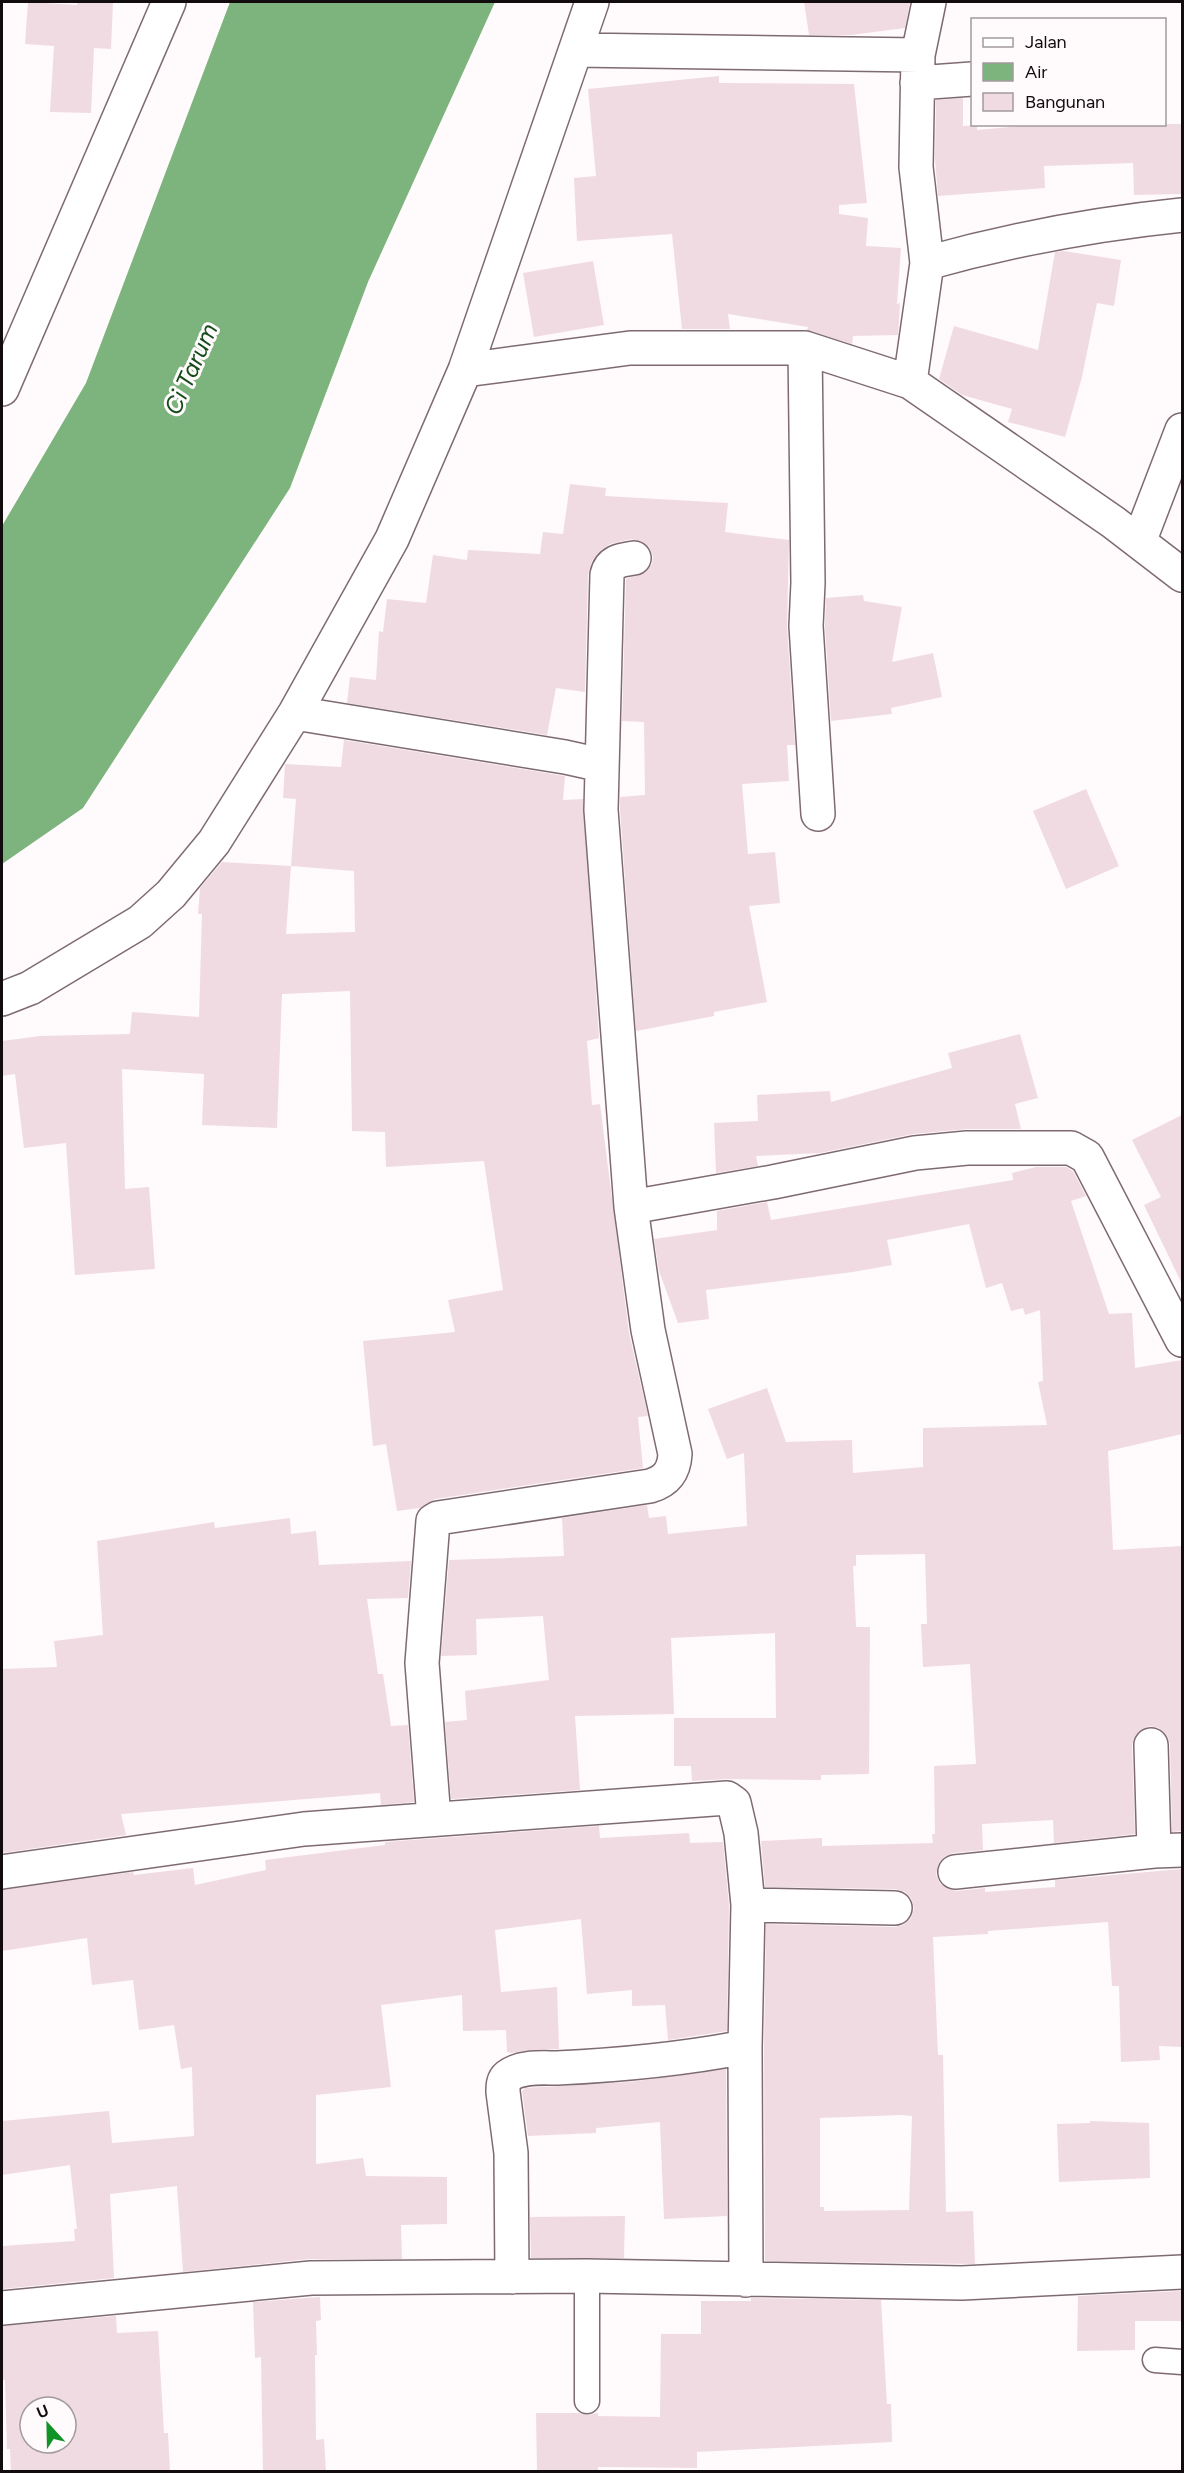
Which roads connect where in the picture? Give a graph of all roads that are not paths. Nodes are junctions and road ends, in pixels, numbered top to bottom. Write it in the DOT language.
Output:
graph roads {
  1 [pos="169,2"];
  2 [pos="592,2"];
  3 [pos="929,2"];
  4 [pos="576,50"];
  5 [pos="917,69"];
  6 [pos="971,79"];
  7 [pos="1182,215"];
  8 [pos="927,263"];
  9 [pos="805,348"];
  10 [pos="465,370"];
  11 [pos="910,382"];
  12 [pos="2,389"];
  13 [pos="1182,430"];
  14 [pos="1139,542"];
  15 [pos="634,558"];
  16 [pos="1182,574"];
  17 [pos="295,713"];
  18 [pos="601,765"];
  19 [pos="818,814"];
  20 [pos="2,999"];
  21 [pos="631,1207"];
  22 [pos="1182,1340"];
  23 [pos="1151,1745"];
  24 [pos="434,1819"];
  25 [pos="1168,1851"];
  26 [pos="2,1872"];
  27 [pos="955,1872"];
  28 [pos="748,1905"];
  29 [pos="895,1908"];
  30 [pos="745,2047"];
  31 [pos="1182,2272"];
  32 [pos="587,2276"];
  33 [pos="512,2277"];
  34 [pos="746,2280"];
  35 [pos="2,2308"];
  36 [pos="1155,2360"];
  37 [pos="1182,2362"];
  38 [pos="586,2401"];
  1 -- 12 [label="street"];
  2 -- 4 [label="street"];
  3 -- 5 [label="street"];
  4 -- 5 [label="street"];
  4 -- 10 [label="street"];
  5 -- 6 [label="street"];
  5 -- 8 [label="street"];
  7 -- 8 [label="street"];
  8 -- 11 [label="street"];
  9 -- 10 [label="street"];
  9 -- 11 [label="street"];
  9 -- 19 [label="street"];
  10 -- 17 [label="street"];
  11 -- 14 [label="street"];
  13 -- 14 [label="street"];
  14 -- 16 [label="street"];
  15 -- 18 [label="street"];
  17 -- 18 [label="street"];
  17 -- 20 [label="street"];
  18 -- 21 [label="street"];
  21 -- 22 [label="street"];
  21 -- 24 [label="street"];
  23 -- 25 [label="street"];
  24 -- 26 [label="street"];
  24 -- 28 [label="street"];
  25 -- 27 [label="street"];
  28 -- 29 [label="street"];
  28 -- 30 [label="street"];
  30 -- 33 [label="street"];
  30 -- 34 [label="street"];
  31 -- 34 [label="street"];
  32 -- 33 [label="street"];
  32 -- 34 [label="street"];
  32 -- 38 [label="lane"];
  33 -- 35 [label="street"];
  36 -- 37 [label="lane"];
}
